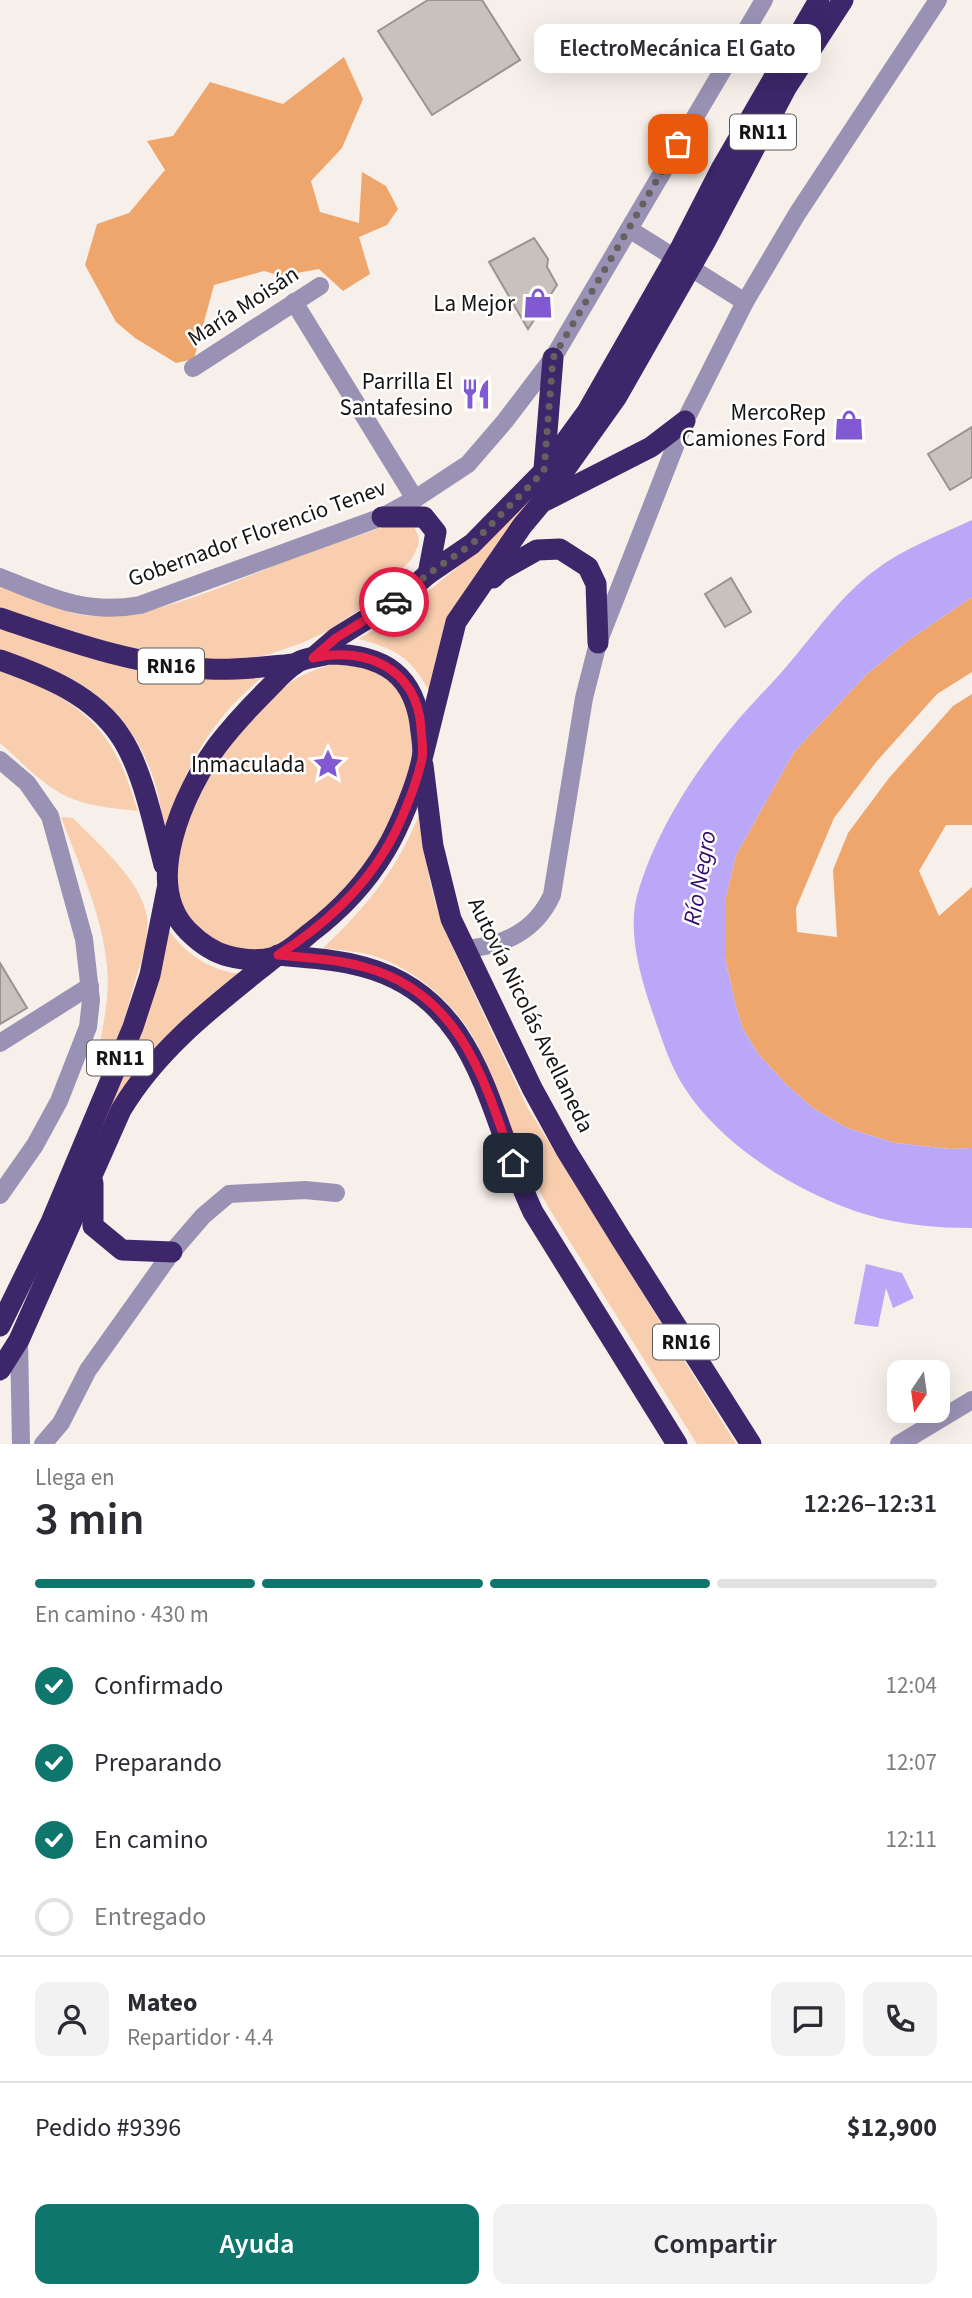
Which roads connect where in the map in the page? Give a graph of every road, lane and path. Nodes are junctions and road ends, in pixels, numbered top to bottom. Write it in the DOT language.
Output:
graph roads {
  1 [pos="764,0"];
  2 [pos="819,0"];
  3 [pos="843,0"];
  4 [pos="938,0"];
  5 [pos="629,229"];
  6 [pos="682,263"];
  7 [pos="320,286"];
  8 [pos="293,302"];
  9 [pos="745,302"];
  10 [pos="553,358"];
  11 [pos="193,368"];
  12 [pos="685,421"];
  13 [pos="544,471"];
  14 [pos="415,499"];
  15 [pos="542,502"];
  16 [pos="382,517"];
  17 [pos="428,574"];
  18 [pos="0,577"];
  19 [pos="472,599"];
  20 [pos="0,618"];
  21 [pos="598,643"];
  22 [pos="0,660"];
  23 [pos="304,661"];
  24 [pos="423,757"];
  25 [pos="0,760"];
  26 [pos="168,884"];
  27 [pos="466,949"];
  28 [pos="277,956"];
  29 [pos="90,986"];
  30 [pos="0,1043"];
  31 [pos="94,1171"];
  32 [pos="336,1193"];
  33 [pos="0,1195"];
  34 [pos="172,1252"];
  35 [pos="3,1318"];
  36 [pos="19,1340"];
  37 [pos="0,1370"];
  38 [pos="972,1400"];
  39 [pos="21,1444"];
  40 [pos="43,1444"];
  41 [pos="677,1444"];
  42 [pos="751,1444"];
  43 [pos="899,1444"];
  1 -- 5 [label="street, RN11"];
  2 -- 6 [label="highway, RN11"];
  3 -- 6 [label="highway, RN11"];
  4 -- 9 [label="street"];
  5 -- 6 [label="street"];
  5 -- 10 [label="street, RN11"];
  6 -- 9 [label="street"];
  6 -- 13 [label="highway, RN11"];
  6 -- 15 [label="highway, RN11"];
  7 -- 8 [label="street, María Moisán"];
  8 -- 11 [label="street, María Moisán"];
  8 -- 14 [label="street"];
  9 -- 12 [label="street"];
  10 -- 13 [label="highway"];
  10 -- 14 [label="street, Gobernador Florencio Tenev / RN11"];
  12 -- 15 [label="highway"];
  12 -- 21 [label="street"];
  13 -- 17 [label="highway, RN11"];
  14 -- 16 [label="street, Gobernador Florencio Tenev"];
  15 -- 19 [label="highway, RN11"];
  16 -- 17 [label="highway"];
  16 -- 18 [label="street, Gobernador Florencio Tenev"];
  17 -- 23 [label="highway, RN11"];
  19 -- 21 [label="highway"];
  19 -- 24 [label="highway, RN11"];
  20 -- 23 [label="highway, RN16"];
  21 -- 27 [label="street"];
  22 -- 26 [label="highway"];
  23 -- 24 [label="highway, RN11"];
  23 -- 26 [label="highway, RN11"];
  24 -- 27 [label="highway, Autovía Nicolás Avellaneda / RN16"];
  24 -- 28 [label="highway, RN11"];
  25 -- 29 [label="street"];
  26 -- 28 [label="highway, RN11"];
  26 -- 35 [label="highway, RN11"];
  27 -- 42 [label="highway, Autovía Nicolás Avellaneda / RN16"];
  28 -- 31 [label="highway, RN11"];
  28 -- 41 [label="highway, RN16"];
  29 -- 30 [label="street"];
  29 -- 33 [label="street"];
  31 -- 34 [label="highway"];
  31 -- 36 [label="highway, RN11"];
  32 -- 34 [label="street"];
  34 -- 40 [label="street"];
  36 -- 37 [label="highway, RN11"];
  36 -- 39 [label="street"];
  38 -- 43 [label="street"];
}
